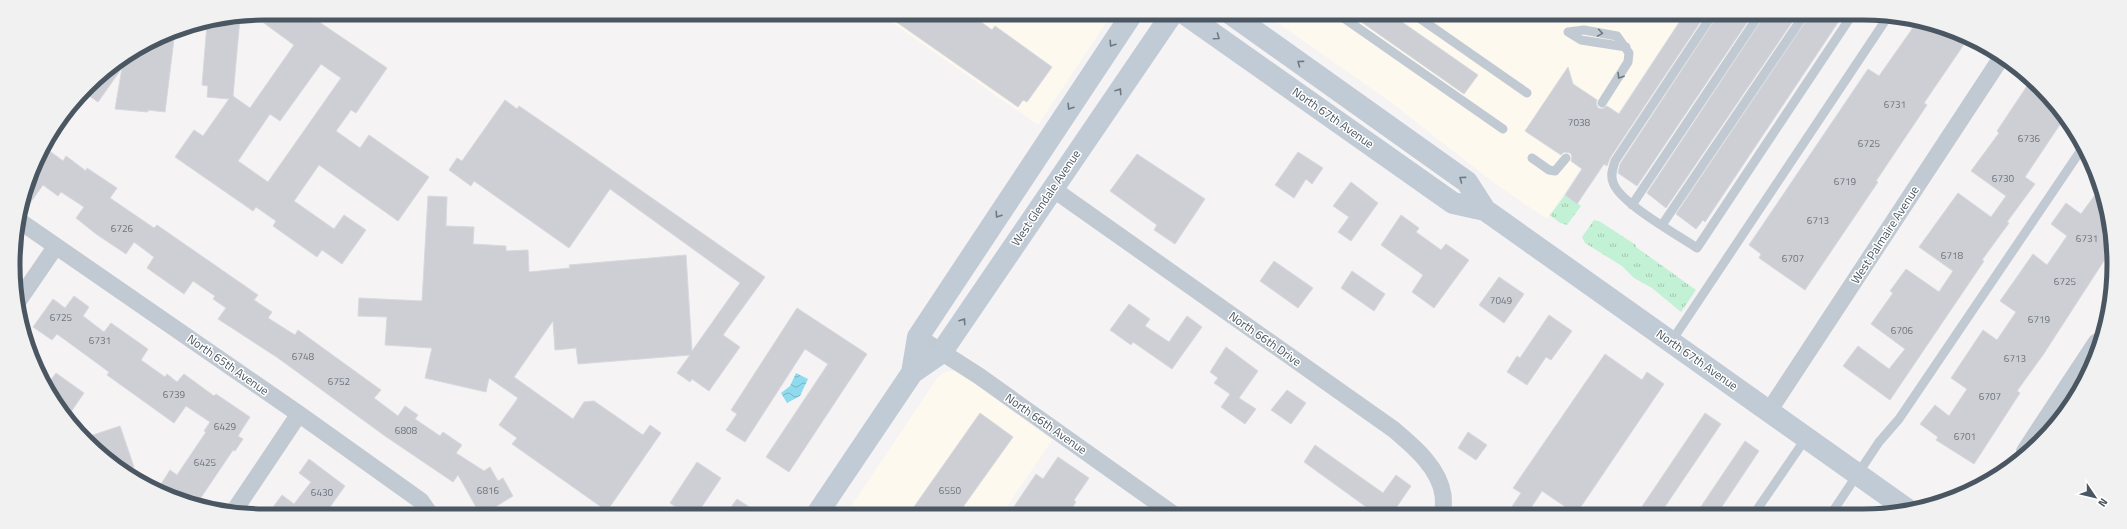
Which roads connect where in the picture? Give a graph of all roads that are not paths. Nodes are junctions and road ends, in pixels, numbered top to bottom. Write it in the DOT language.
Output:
graph roads {
  1 [pos="1128,20"];
  2 [pos="1168,20"];
  3 [pos="1194,20"];
  4 [pos="1239,20"];
  5 [pos="1347,20"];
  6 [pos="1424,20"];
  7 [pos="1709,20"];
  8 [pos="1756,20"];
  9 [pos="1801,20"];
  10 [pos="1849,20"];
  11 [pos="1885,21"];
  12 [pos="1568,32"];
  13 [pos="1999,62"];
  14 [pos="1527,93"];
  15 [pos="1602,103"];
  16 [pos="1503,129"];
  17 [pos="2080,152"];
  18 [pos="1532,158"];
  19 [pos="1566,158"];
  20 [pos="1053,189"];
  21 [pos="1632,204"];
  22 [pos="1485,210"];
  23 [pos="24,224"];
  24 [pos="1662,225"];
  25 [pos="56,246"];
  26 [pos="22,296"];
  27 [pos="918,337"];
  28 [pos="1671,342"];
  29 [pos="941,353"];
  30 [pos="2087,361"];
  31 [pos="912,373"];
  32 [pos="1769,411"];
  33 [pos="299,414"];
  34 [pos="2040,432"];
  35 [pos="1806,438"];
  36 [pos="1858,474"];
  37 [pos="1902,506"];
  38 [pos="237,507"];
  39 [pos="427,509"];
  40 [pos="820,509"];
  41 [pos="1166,509"];
  42 [pos="1443,509"];
  43 [pos="1757,509"];
  44 [pos="1834,509"];
  1 -- 27 [label="main road, West Glendale Avenue, one-way"];
  20 -- 2 [label="main road, West Glendale Avenue, one-way"];
  3 -- 22 [label="main road, North 67th Avenue, one-way"];
  22 -- 4 [label="main road, North 67th Avenue, one-way"];
  5 -- 16 [label="lane"];
  6 -- 14 [label="lane"];
  7 -- 21 [label="lane"];
  8 -- 21 [label="lane"];
  9 -- 24 [label="lane"];
  10 -- 24 [label="lane"];
  11 -- 28 [label="lane"];
  12 -- 15 [label="lane, one-way"];
  13 -- 32 [label="street, West Palmaire Avenue"];
  17 -- 36 [label="lane"];
  18 -- 19 [label="lane"];
  29 -- 20 [label="main road, West Glendale Avenue, one-way"];
  20 -- 42 [label="street, North 66th Drive"];
  21 -- 24 [label="lane"];
  22 -- 28 [label="main road, North 67th Avenue"];
  23 -- 25 [label="street, North 65th Avenue"];
  25 -- 26 [label="street"];
  25 -- 33 [label="street, North 65th Avenue"];
  27 -- 29 [label="street, North 66th Avenue"];
  27 -- 31 [label="main road, West Glendale Avenue"];
  28 -- 32 [label="main road, North 67th Avenue"];
  29 -- 31 [label="main road, West Glendale Avenue"];
  29 -- 41 [label="street, North 66th Avenue"];
  30 -- 34 [label="street"];
  31 -- 40 [label="main road, West Glendale Avenue"];
  32 -- 35 [label="main road, North 67th Avenue"];
  33 -- 38 [label="street"];
  33 -- 39 [label="street, North 65th Avenue"];
  35 -- 36 [label="main road, North 67th Avenue"];
  35 -- 43 [label="lane"];
  36 -- 37 [label="main road, North 67th Avenue"];
  36 -- 44 [label="lane"];
}
